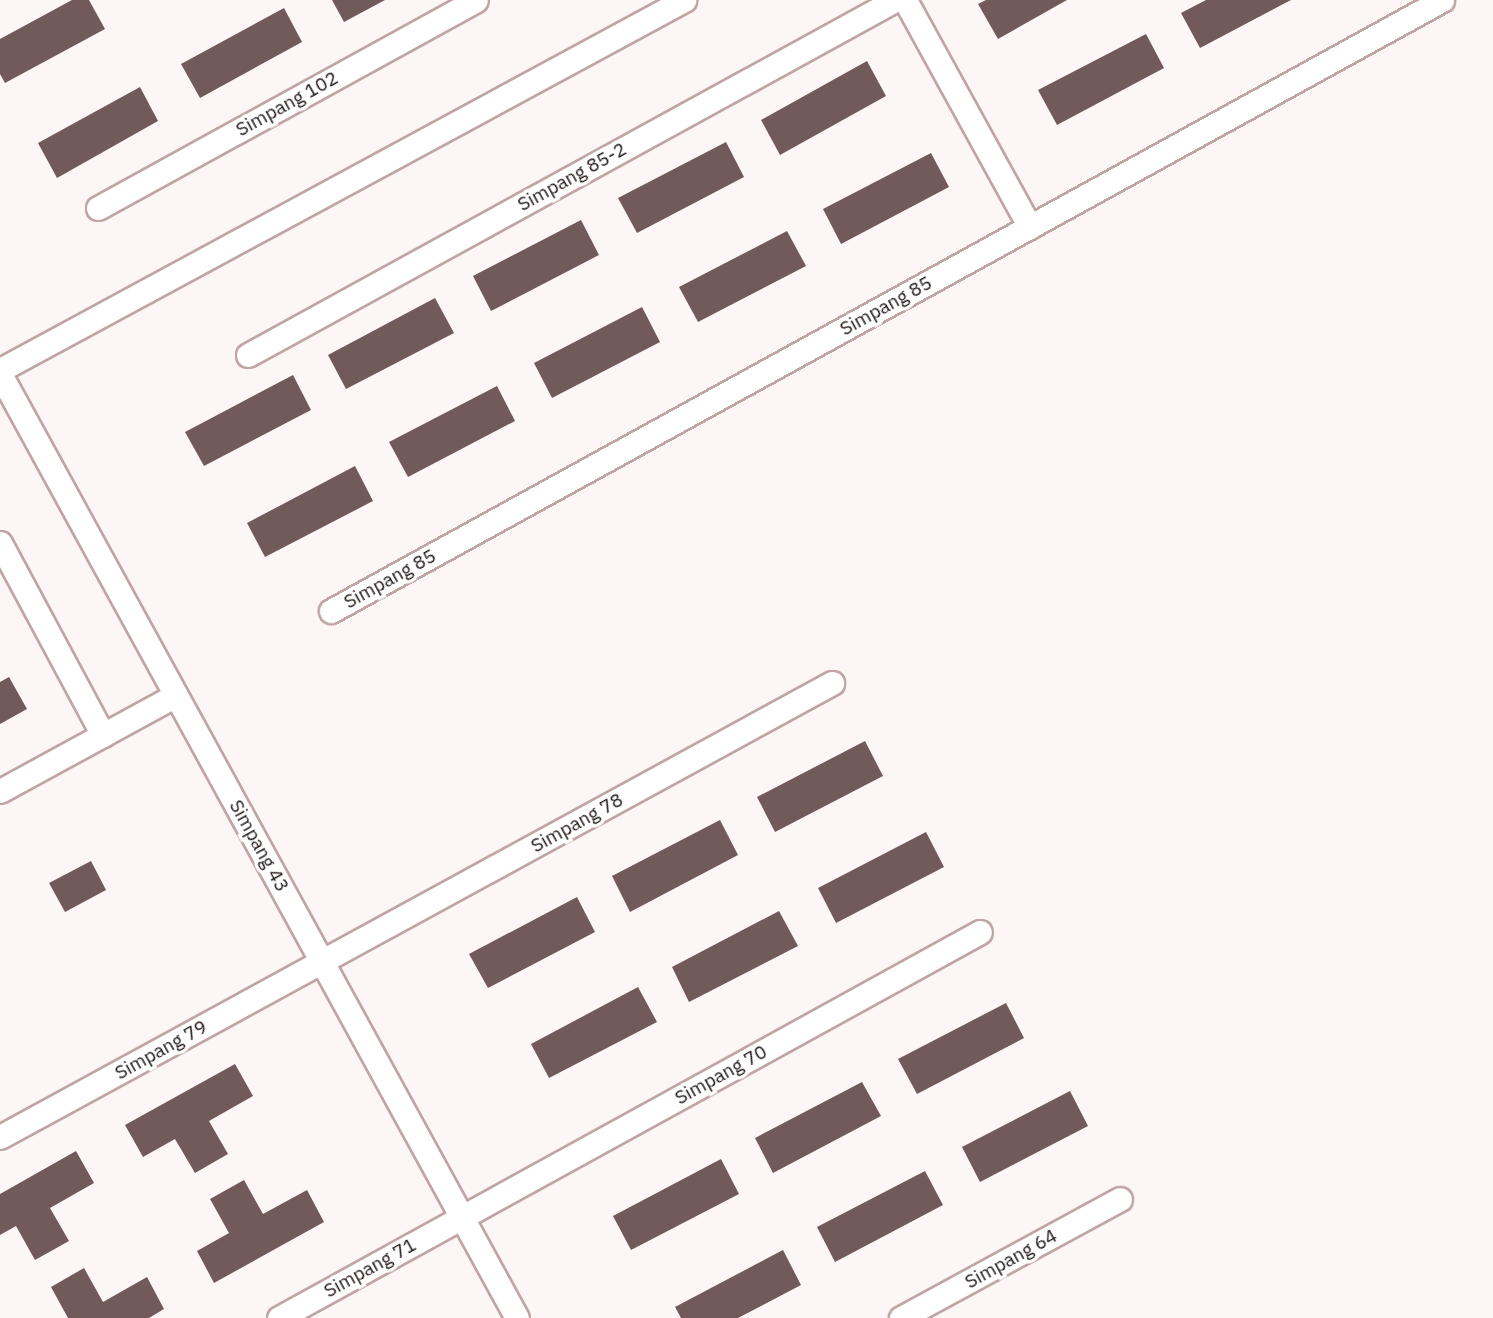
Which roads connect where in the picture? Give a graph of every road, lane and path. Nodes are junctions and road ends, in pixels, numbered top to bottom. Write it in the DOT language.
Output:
graph roads {
  1 [pos="476,0"];
  2 [pos="684,0"];
  3 [pos="895,0"];
  4 [pos="905,0"];
  5 [pos="1442,0"];
  6 [pos="98,208"];
  7 [pos="1030,227"];
  8 [pos="248,355"];
  9 [pos="0,372"];
  10 [pos="0,543"];
  11 [pos="331,611"];
  12 [pos="832,683"];
  13 [pos="176,695"];
  14 [pos="103,735"];
  15 [pos="0,791"];
  16 [pos="980,932"];
  17 [pos="322,962"];
  18 [pos="0,1137"];
  19 [pos="1120,1199"];
  20 [pos="461,1217"];
  21 [pos="279,1318"];
  22 [pos="517,1318"];
  23 [pos="901,1318"];
  1 -- 6 [label="street, Simpang 102"];
  2 -- 9 [label="street"];
  3 -- 8 [label="street, Simpang 85-2"];
  4 -- 7 [label="street"];
  5 -- 7 [label="street, Simpang 85"];
  7 -- 11 [label="street, Simpang 85"];
  9 -- 13 [label="street, Simpang 43"];
  10 -- 14 [label="street"];
  12 -- 17 [label="street, Simpang 78"];
  13 -- 14 [label="street"];
  13 -- 17 [label="street, Simpang 43"];
  14 -- 15 [label="street"];
  16 -- 20 [label="street, Simpang 70"];
  17 -- 18 [label="street, Simpang 79"];
  17 -- 20 [label="street, Simpang 43"];
  19 -- 23 [label="street, Simpang 64"];
  20 -- 21 [label="street, Simpang 71"];
  20 -- 22 [label="street, Simpang 43"];
}
